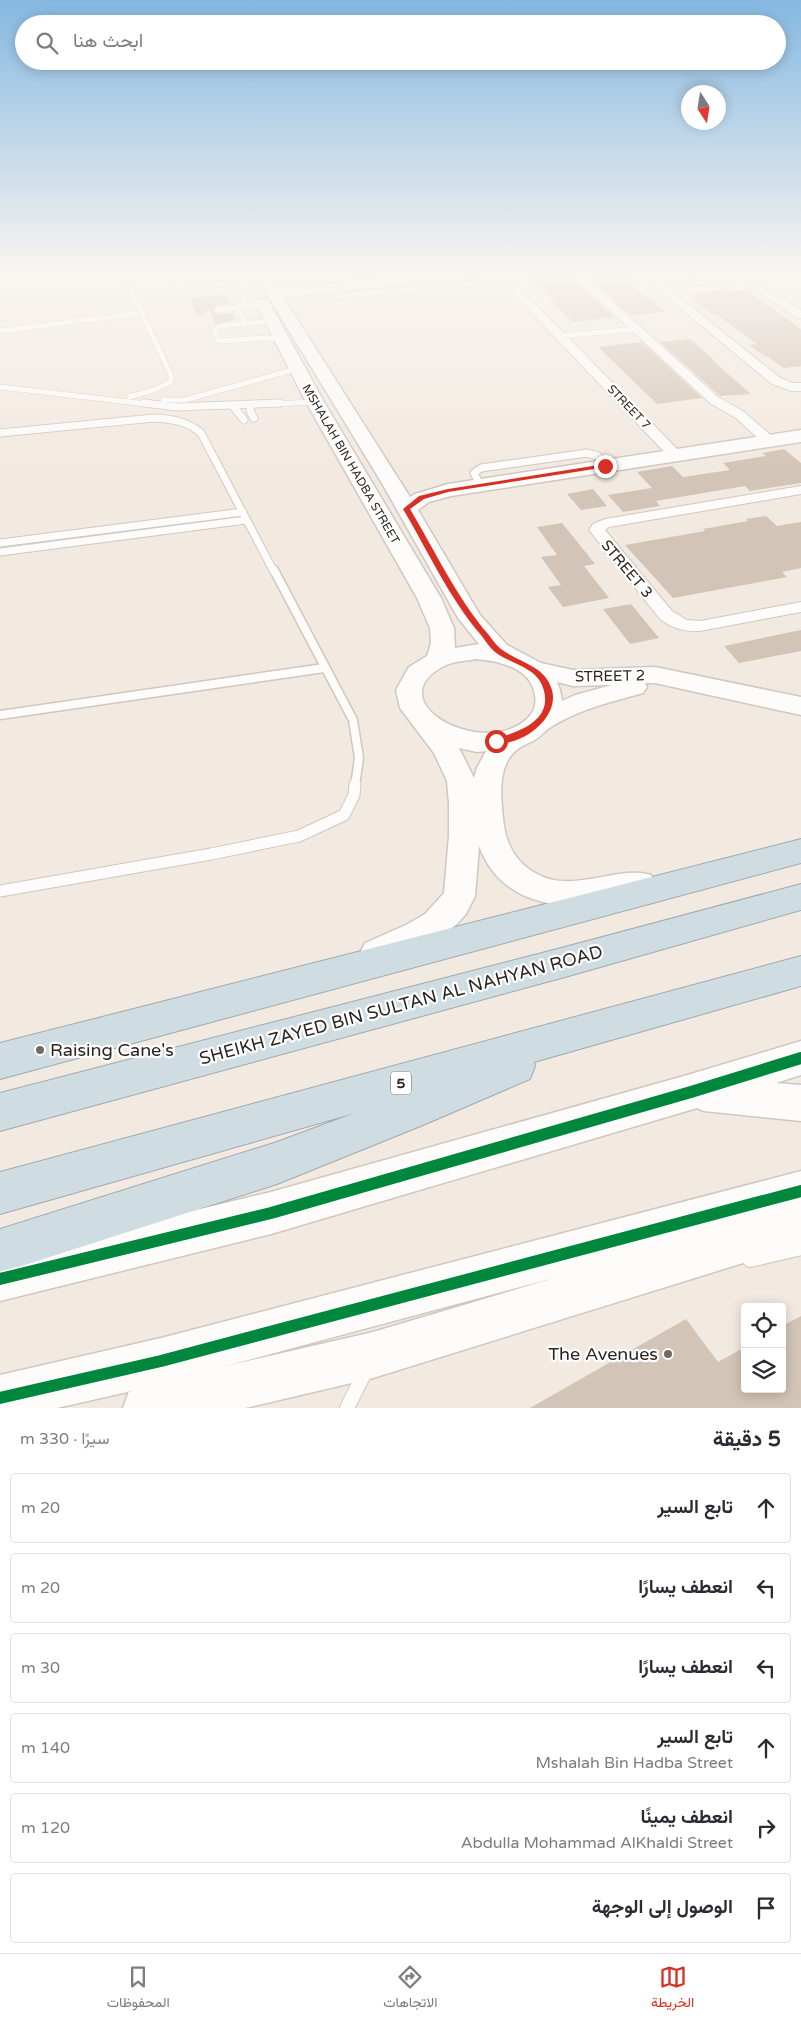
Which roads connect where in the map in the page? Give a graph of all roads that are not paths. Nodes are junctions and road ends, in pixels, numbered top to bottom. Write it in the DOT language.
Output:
graph roads {
  1 [pos="154,339"];
  2 [pos="219,339"];
  3 [pos="229,339"];
  4 [pos="280,339"];
  5 [pos="288,339"];
  6 [pos="563,339"];
  7 [pos="645,339"];
  8 [pos="723,339"];
  9 [pos="296,369"];
  10 [pos="0,382"];
  11 [pos="801,387"];
  12 [pos="0,388"];
  13 [pos="129,397"];
  14 [pos="315,402"];
  15 [pos="251,405"];
  16 [pos="233,406"];
  17 [pos="254,418"];
  18 [pos="244,420"];
  19 [pos="0,433"];
  20 [pos="801,436"];
  21 [pos="768,440"];
  22 [pos="675,455"];
  23 [pos="393,485"];
  24 [pos="448,490"];
  25 [pos="801,490"];
  26 [pos="406,509"];
  27 [pos="244,516"];
  28 [pos="37,538"];
  29 [pos="0,543"];
  30 [pos="37,547"];
  31 [pos="0,552"];
  32 [pos="801,606"];
  33 [pos="438,658"];
  34 [pos="523,663"];
  35 [pos="324,668"];
  36 [pos="687,682"];
  37 [pos="801,706"];
  38 [pos="0,715"];
  39 [pos="539,724"];
  40 [pos="431,728"];
  41 [pos="513,738"];
  42 [pos="801,851"];
  43 [pos="713,873"];
  44 [pos="0,891"];
  45 [pos="801,897"];
  46 [pos="801,971"];
  47 [pos="302,983"];
  48 [pos="611,1025"];
  49 [pos="801,1058"];
  50 [pos="0,1061"];
  51 [pos="691,1092"];
  52 [pos="801,1103"];
  53 [pos="0,1112"];
  54 [pos="801,1191"];
  55 [pos="0,1193"];
  56 [pos="801,1224"];
  57 [pos="801,1248"];
  58 [pos="0,1251"];
  59 [pos="735,1265"];
  60 [pos="0,1279"];
  61 [pos="373,1355"];
  62 [pos="0,1398"];
  63 [pos="146,1408"];
  64 [pos="347,1408"];
  1 -- 13 [label="lane"];
  2 -- 3 [label="lane"];
  4 -- 9 [label="street, MSHALAH BIN HADBA STREET"];
  5 -- 23 [label="street, MSHALAH BIN HADBA STREET"];
  6 -- 22 [label="street, STREET 7"];
  7 -- 21 [label="street"];
  8 -- 11 [label="street"];
  9 -- 13 [label="lane"];
  9 -- 14 [label="street, MSHALAH BIN HADBA STREET"];
  10 -- 13 [label="lane"];
  12 -- 16 [label="lane"];
  14 -- 15 [label="lane"];
  14 -- 33 [label="street, MSHALAH BIN HADBA STREET"];
  15 -- 16 [label="lane"];
  15 -- 17 [label="lane"];
  16 -- 18 [label="lane"];
  19 -- 27 [label="lane"];
  20 -- 21 [label="street"];
  21 -- 22 [label="street"];
  22 -- 24 [label="street"];
  23 -- 24 [label="street"];
  23 -- 26 [label="street, MSHALAH BIN HADBA STREET"];
  24 -- 26 [label="street"];
  25 -- 32 [label="street, STREET 3"];
  26 -- 34 [label="street, MSHALAH BIN HADBA STREET"];
  27 -- 28 [label="lane"];
  27 -- 30 [label="lane"];
  27 -- 35 [label="lane"];
  28 -- 29 [label="lane"];
  28 -- 30 [label="lane"];
  30 -- 31 [label="lane"];
  33 -- 34 [label="street"];
  33 -- 40 [label="street"];
  34 -- 36 [label="street, STREET 2"];
  34 -- 39 [label="street"];
  35 -- 38 [label="lane"];
  35 -- 44 [label="lane"];
  36 -- 37 [label="street, STREET 2"];
  36 -- 39 [label="street, STREET 2"];
  39 -- 41 [label="street"];
  40 -- 41 [label="street"];
  40 -- 47 [label="street"];
  41 -- 43 [label="street"];
  42 -- 43 [label="highway"];
  43 -- 47 [label="highway"];
  45 -- 53 [label="highway, SHEIKH ZAYED BIN SULTAN AL NAHYAN ROAD"];
  46 -- 48 [label="highway, 5"];
  47 -- 50 [label="highway"];
  48 -- 55 [label="highway, 5"];
  48 -- 58 [label="highway"];
  49 -- 51 [label="street"];
  51 -- 52 [label="street"];
  51 -- 60 [label="street"];
  54 -- 62 [label="street"];
  56 -- 61 [label="street"];
  57 -- 59 [label="lane"];
  61 -- 63 [label="street"];
  61 -- 64 [label="lane"];
}
